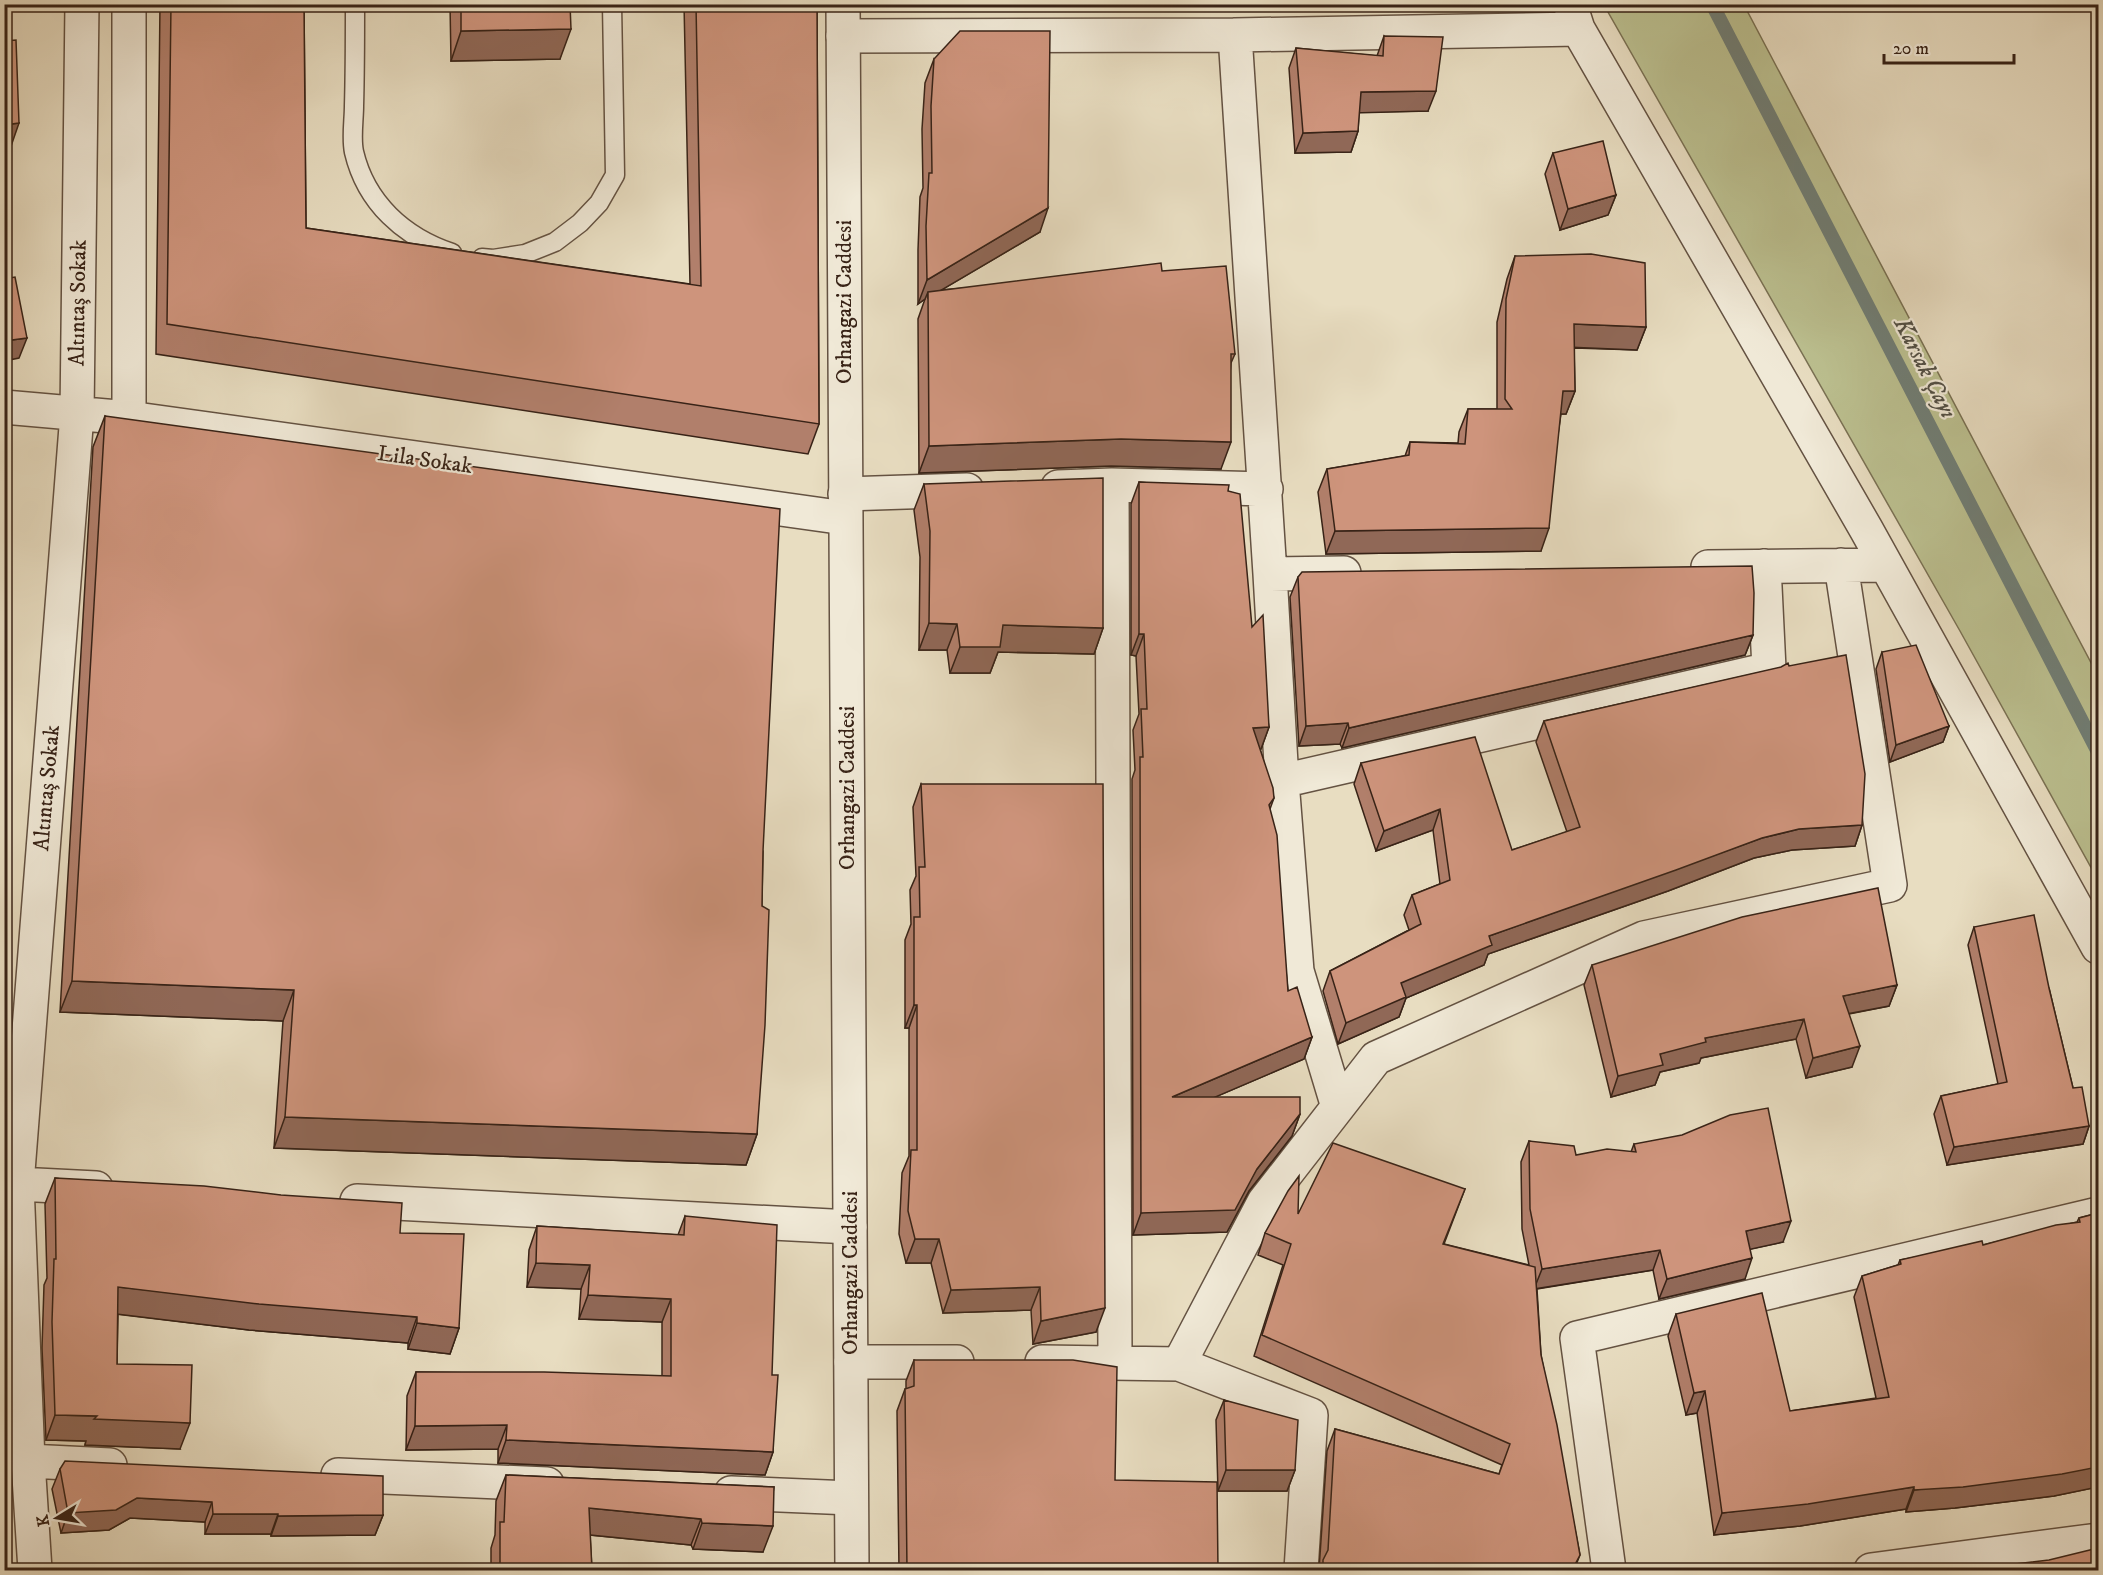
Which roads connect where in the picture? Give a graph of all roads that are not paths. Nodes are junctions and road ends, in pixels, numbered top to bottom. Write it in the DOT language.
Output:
graph roads {
  1 [pos="81,4"];
  2 [pos="129,4"];
  3 [pos="355,4"];
  4 [pos="612,4"];
  5 [pos="1574,17"];
  6 [pos="843,20"];
  7 [pos="1235,35"];
  8 [pos="4,406"];
  9 [pos="77,414"];
  10 [pos="129,418"];
  11 [pos="1112,485"];
  12 [pos="1031,488"];
  13 [pos="996,489"];
  14 [pos="1266,489"];
  15 [pos="845,506"];
  16 [pos="1841,565"];
  17 [pos="1886,565"];
  18 [pos="1764,566"];
  19 [pos="1682,568"];
  20 [pos="1376,572"];
  21 [pos="1270,574"];
  22 [pos="1282,781"];
  23 [pos="2098,946"];
  24 [pos="1338,1107"];
  25 [pos="11,1185"];
  26 [pos="124,1189"];
  27 [pos="327,1200"];
  28 [pos="2098,1214"];
  29 [pos="850,1227"];
  30 [pos="851,1362"];
  31 [pos="1115,1362"];
  32 [pos="1179,1364"];
  33 [pos="15,1424"];
  34 [pos="28,1461"];
  35 [pos="135,1466"];
  36 [pos="314,1474"];
  37 [pos="577,1486"];
  38 [pos="696,1491"];
  39 [pos="851,1498"];
  40 [pos="2098,1540"];
  41 [pos="35,1570"];
  42 [pos="852,1570"];
  43 [pos="1301,1570"];
  44 [pos="1608,1570"];
  45 [pos="1871,1570"];
  1 -- 9 [label="street, Altıntaş Sokak"];
  2 -- 10 [label="street"];
  3 -- 4 [label="lane"];
  5 -- 7 [label="street"];
  5 -- 17 [label="street"];
  6 -- 7 [label="street"];
  6 -- 15 [label="street, Orhangazi Caddesi"];
  7 -- 14 [label="street"];
  8 -- 9 [label="street, Lila Sokak"];
  9 -- 10 [label="street, Lila Sokak"];
  9 -- 25 [label="street, Altıntaş Sokak"];
  10 -- 15 [label="street, Lila Sokak"];
  11 -- 12 [label="street"];
  11 -- 14 [label="street"];
  11 -- 31 [label="street"];
  13 -- 15 [label="street, Lila Sokak"];
  14 -- 21 [label="street"];
  15 -- 29 [label="street, Orhangazi Caddesi"];
  16 -- 17 [label="street"];
  16 -- 18 [label="street"];
  16 -- 24 [label="street"];
  17 -- 23 [label="street"];
  18 -- 19 [label="street"];
  18 -- 22 [label="street"];
  20 -- 21 [label="street"];
  21 -- 22 [label="street"];
  22 -- 24 [label="street"];
  24 -- 32 [label="street"];
  25 -- 26 [label="street"];
  25 -- 33 [label="street, Altıntaş Sokak"];
  27 -- 29 [label="street"];
  28 -- 44 [label="street"];
  29 -- 30 [label="street, Orhangazi Caddesi"];
  30 -- 31 [label="street"];
  30 -- 39 [label="street, Orhangazi Caddesi"];
  31 -- 32 [label="street"];
  32 -- 43 [label="street"];
  33 -- 34 [label="street, Altıntaş Sokak"];
  34 -- 35 [label="street"];
  34 -- 41 [label="street, Altıntaş Sokak"];
  36 -- 37 [label="street"];
  38 -- 39 [label="street"];
  39 -- 42 [label="street, Orhangazi Caddesi"];
  40 -- 45 [label="street"];
}
